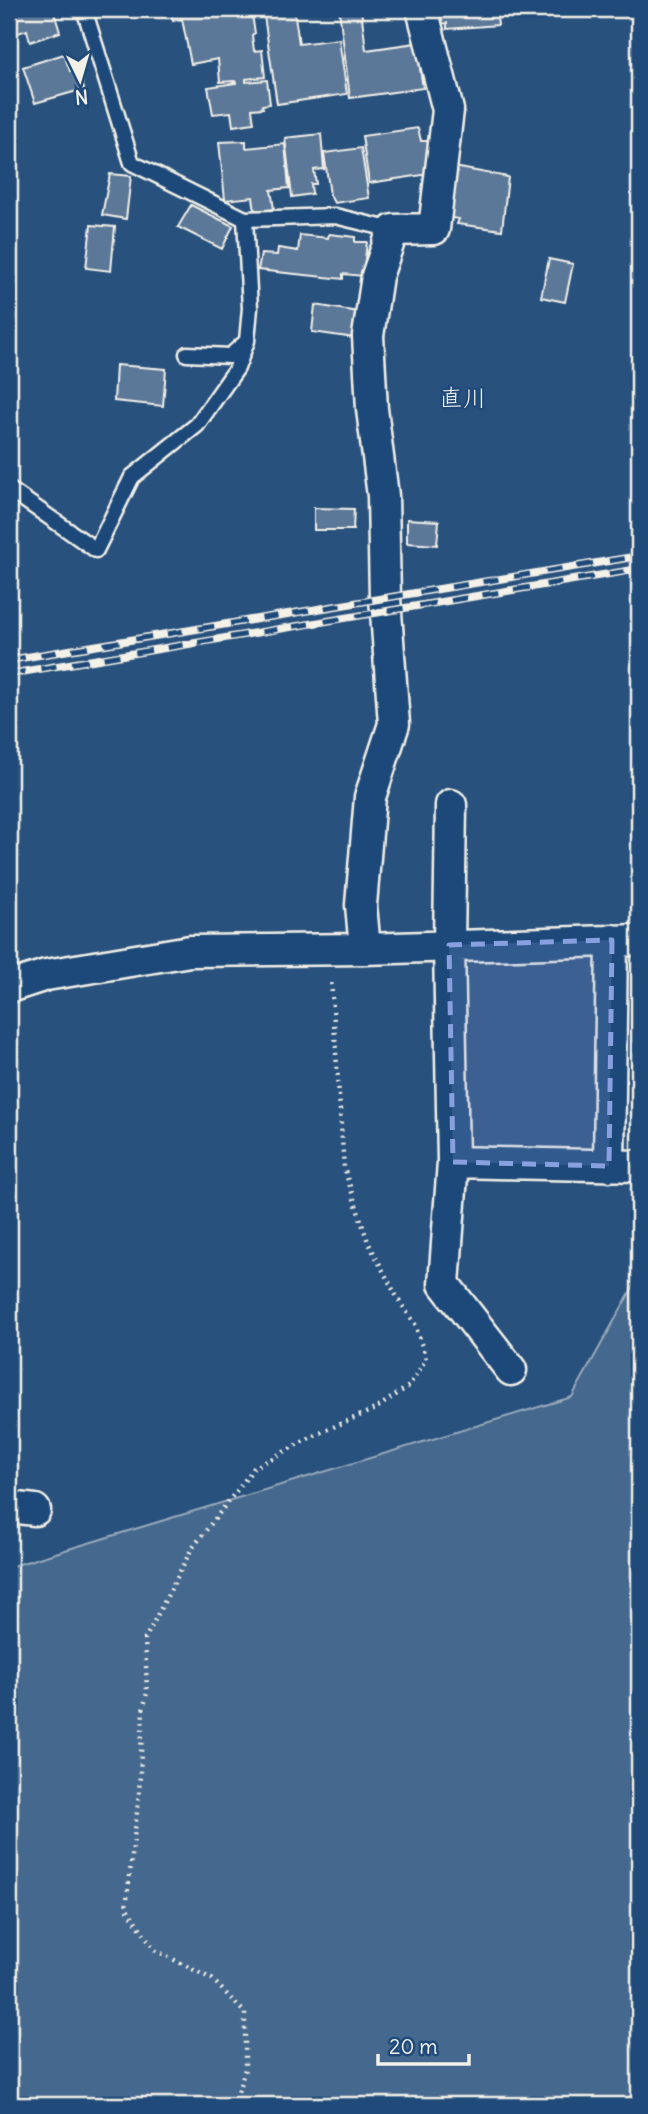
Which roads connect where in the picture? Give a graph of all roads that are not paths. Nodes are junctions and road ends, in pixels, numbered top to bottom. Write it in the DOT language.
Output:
graph roads {
  1 [pos="84,9"];
  2 [pos="422,9"];
  3 [pos="245,219"];
  4 [pos="393,230"];
  5 [pos="247,341"];
  6 [pos="187,354"];
  7 [pos="9,489"];
  8 [pos="451,805"];
  9 [pos="626,940"];
  10 [pos="449,945"];
  11 [pos="365,949"];
  12 [pos="9,987"];
  13 [pos="453,1161"];
  14 [pos="609,1166"];
  15 [pos="639,1166"];
  16 [pos="511,1370"];
  1 -- 3 [label="lane"];
  2 -- 4 [label="street"];
  3 -- 4 [label="lane"];
  3 -- 5 [label="lane"];
  4 -- 11 [label="street"];
  5 -- 6 [label="lane"];
  5 -- 7 [label="lane"];
  8 -- 10 [label="street"];
  9 -- 10 [label="street"];
  9 -- 14 [label="street"];
  10 -- 11 [label="street"];
  10 -- 13 [label="street"];
  11 -- 12 [label="street"];
  13 -- 14 [label="street"];
  13 -- 16 [label="street"];
  14 -- 15 [label="street"];
}
